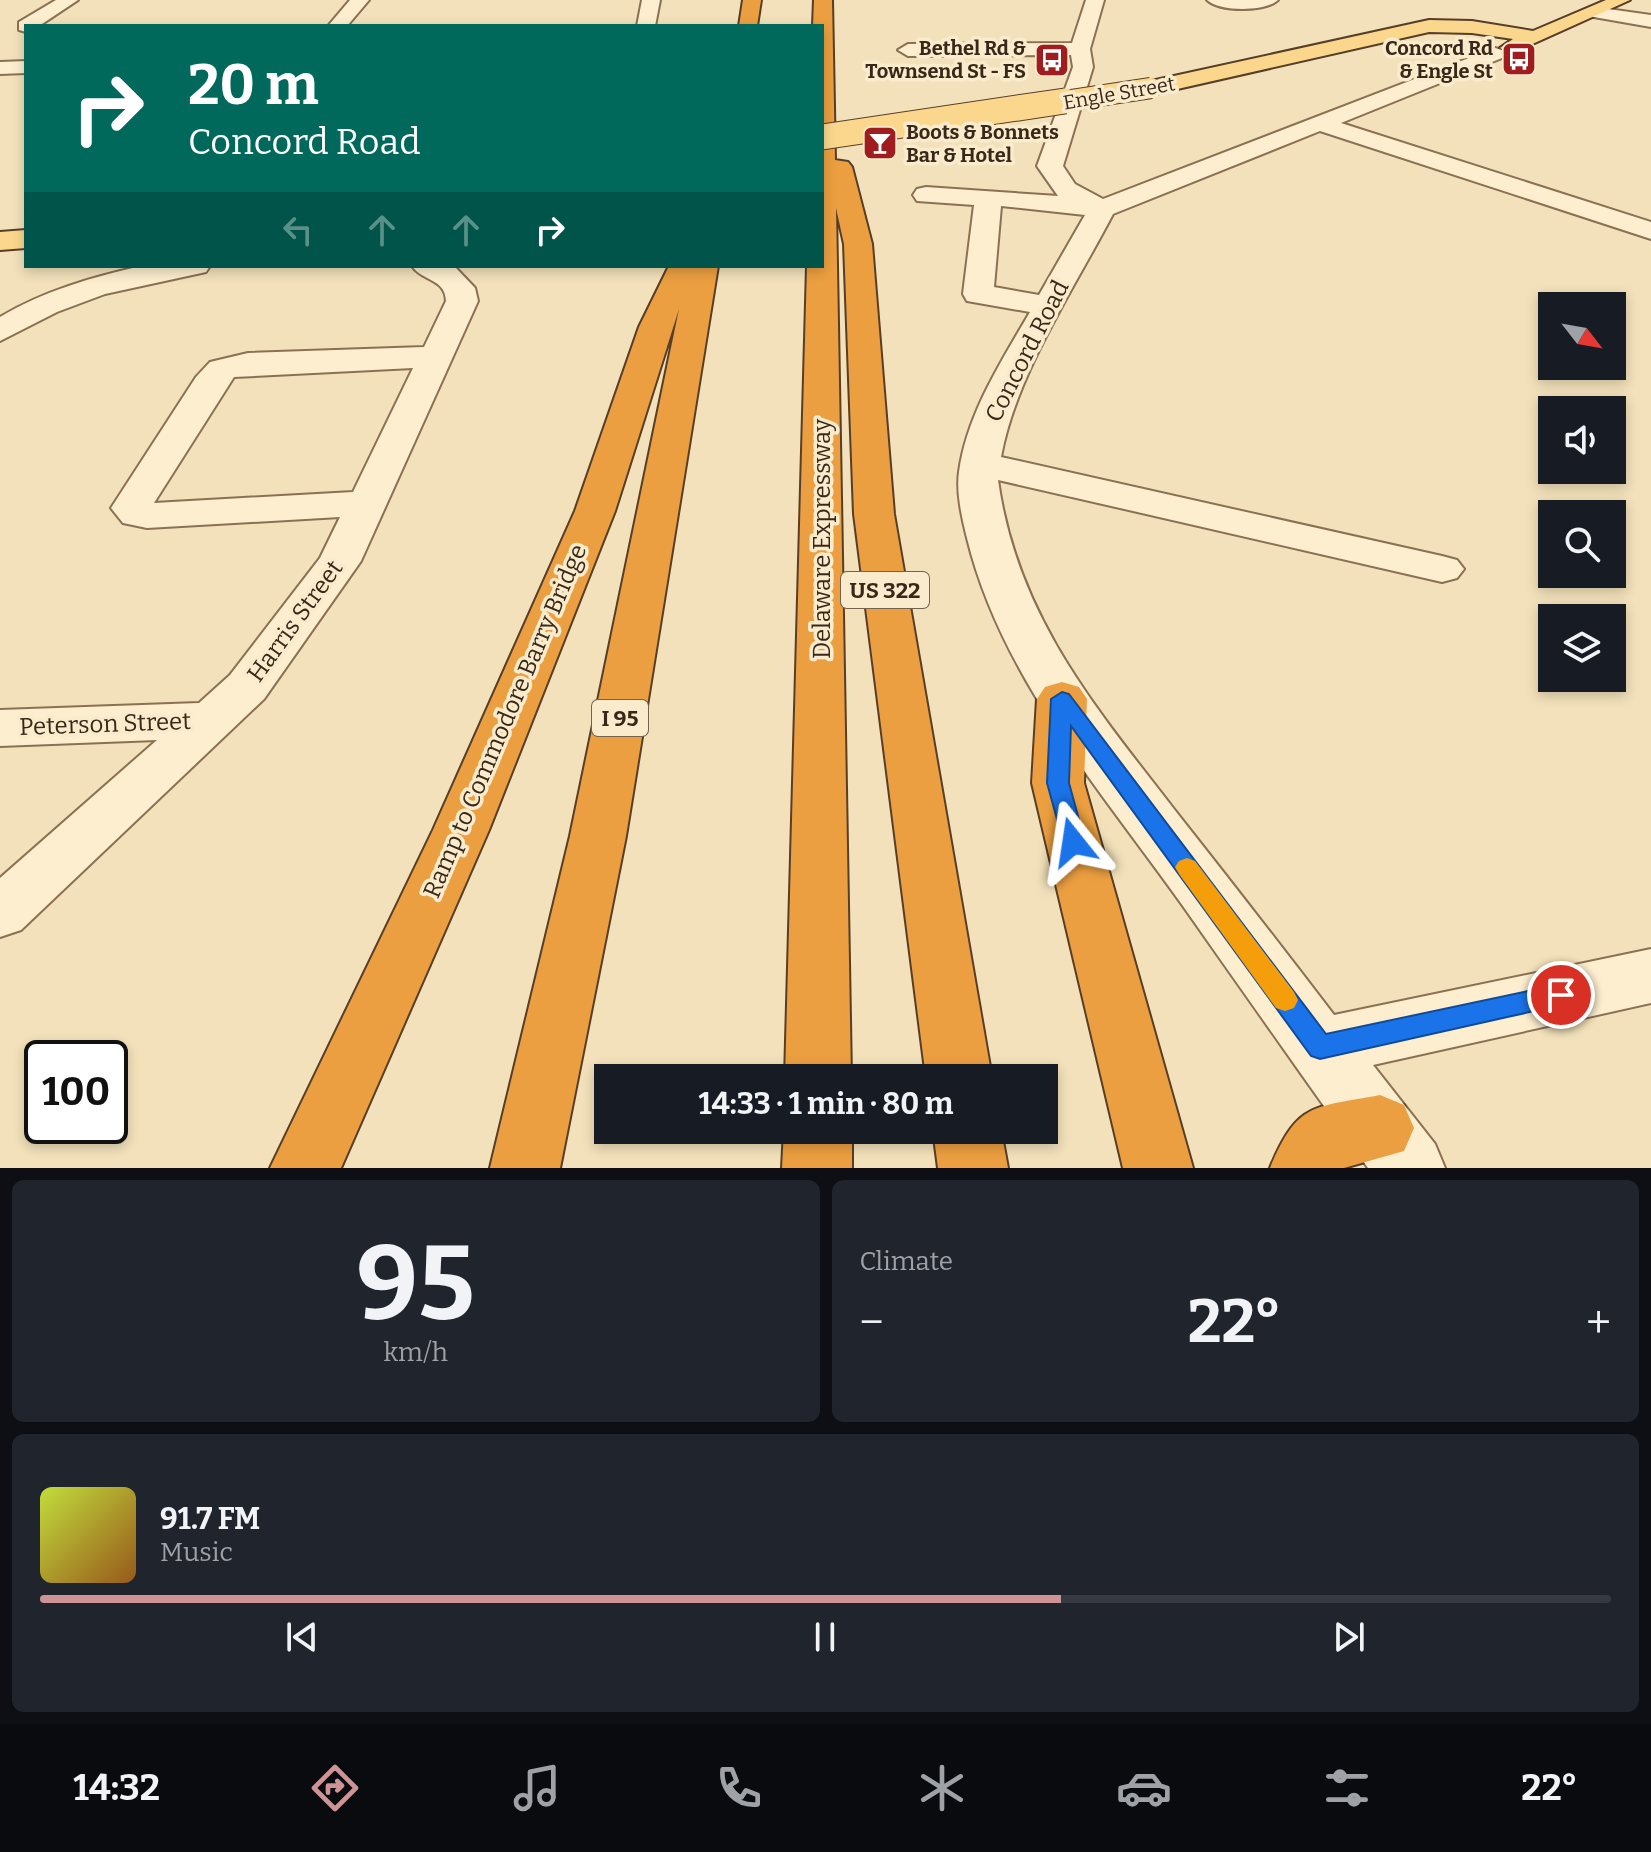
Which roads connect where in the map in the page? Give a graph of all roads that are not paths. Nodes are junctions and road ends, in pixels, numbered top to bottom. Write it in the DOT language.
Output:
graph roads {
  1 [pos="69,0"];
  2 [pos="360,0"];
  3 [pos="651,0"];
  4 [pos="752,0"];
  5 [pos="823,0"];
  6 [pos="1095,0"];
  7 [pos="1216,0"];
  8 [pos="1269,0"];
  9 [pos="1621,0"];
  10 [pos="1494,12"];
  11 [pos="1594,12"];
  12 [pos="1651,21"];
  13 [pos="30,24"];
  14 [pos="339,24"];
  15 [pos="646,24"];
  16 [pos="748,24"];
  17 [pos="823,24"];
  18 [pos="1429,26"];
  19 [pos="1535,37"];
  20 [pos="1366,41"];
  21 [pos="1080,49"];
  22 [pos="908,50"];
  23 [pos="1495,54"];
  24 [pos="24,67"];
  25 [pos="0,68"];
  26 [pos="1071,106"];
  27 [pos="913,110"];
  28 [pos="824,111"];
  29 [pos="1321,124"];
  30 [pos="824,137"];
  31 [pos="926,195"];
  32 [pos="988,197"];
  33 [pos="1102,209"];
  34 [pos="1651,231"];
  35 [pos="24,239"];
  36 [pos="0,241"];
  37 [pos="183,268"];
  38 [pos="431,268"];
  39 [pos="683,268"];
  40 [pos="703,268"];
  41 [pos="821,268"];
  42 [pos="1048,306"];
  43 [pos="0,331"];
  44 [pos="437,357"];
  45 [pos="980,464"];
  46 [pos="369,503"];
  47 [pos="1442,569"];
  48 [pos="1062,699"];
  49 [pos="210,720"];
  50 [pos="0,728"];
  51 [pos="10,890"];
  52 [pos="1651,976"];
  53 [pos="1320,1047"];
  54 [pos="818,1064"];
  55 [pos="957,1064"];
  56 [pos="818,1144"];
  57 [pos="969,1144"];
  58 [pos="1395,1148"];
  59 [pos="305,1168"];
  60 [pos="525,1168"];
  61 [pos="817,1168"];
  62 [pos="973,1168"];
  63 [pos="1158,1168"];
  64 [pos="1305,1168"];
  1 -- 13 [label="street"];
  2 -- 14 [label="street"];
  3 -- 15 [label="street"];
  4 -- 16 [label="highway"];
  5 -- 17 [label="highway, Delaware Expressway"];
  6 -- 21 [label="street"];
  7 -- 8 [label="street"];
  9 -- 11 [label="main road"];
  10 -- 18 [label="main road"];
  11 -- 12 [label="street"];
  11 -- 19 [label="main road"];
  18 -- 19 [label="main road, Engle Street"];
  18 -- 20 [label="main road, Engle Street"];
  19 -- 23 [label="main road"];
  20 -- 23 [label="main road, Engle Street"];
  20 -- 30 [label="main road, Engle Street, bridge"];
  21 -- 22 [label="street"];
  21 -- 26 [label="street"];
  23 -- 29 [label="street"];
  24 -- 25 [label="street"];
  26 -- 27 [label="street"];
  26 -- 33 [label="street"];
  28 -- 55 [label="highway, US 322"];
  29 -- 33 [label="street"];
  29 -- 34 [label="street"];
  31 -- 32 [label="street"];
  32 -- 33 [label="street"];
  32 -- 42 [label="street"];
  33 -- 42 [label="street, Concord Road"];
  35 -- 36 [label="main road"];
  37 -- 43 [label="street"];
  38 -- 44 [label="street, Harris Street"];
  39 -- 59 [label="highway, Ramp to Commodore Barry Bridge"];
  40 -- 60 [label="highway, I 95"];
  41 -- 54 [label="highway, Delaware Expressway"];
  42 -- 45 [label="street, Concord Road"];
  44 -- 46 [label="street, Harris Street"];
  44 -- 46 [label="street"];
  45 -- 47 [label="street"];
  45 -- 48 [label="street, Concord Road"];
  46 -- 49 [label="street, Harris Street"];
  48 -- 53 [label="street, Concord Road"];
  48 -- 63 [label="highway"];
  49 -- 50 [label="street, Peterson Street"];
  49 -- 51 [label="street, Harris Street"];
  52 -- 53 [label="street"];
  53 -- 58 [label="street, Concord Road"];
  56 -- 61 [label="highway"];
  57 -- 62 [label="highway"];
  58 -- 64 [label="highway"];
}
